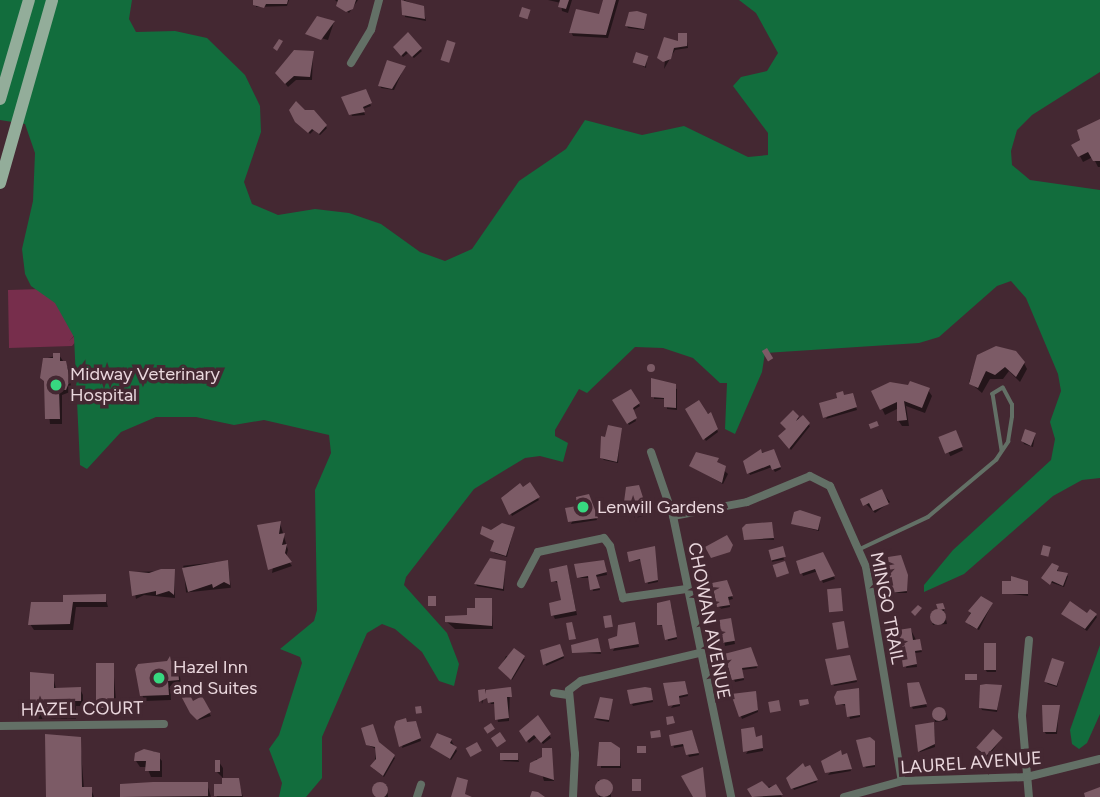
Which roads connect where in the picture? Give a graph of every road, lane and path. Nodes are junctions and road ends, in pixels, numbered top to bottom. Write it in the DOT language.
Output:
graph roads {
  1 [pos="29,0"];
  2 [pos="52,0"];
  3 [pos="379,0"];
  4 [pos="351,63"];
  5 [pos="0,99"];
  6 [pos="0,183"];
  7 [pos="1002,450"];
  8 [pos="651,452"];
  9 [pos="821,467"];
  10 [pos="818,477"];
  11 [pos="673,516"];
  12 [pos="860,549"];
  13 [pos="521,584"];
  14 [pos="687,589"];
  15 [pos="1029,640"];
  16 [pos="699,653"];
  17 [pos="554,692"];
  18 [pos="568,695"];
  19 [pos="164,724"];
  20 [pos="0,726"];
  21 [pos="1100,759"];
  22 [pos="1027,778"];
  23 [pos="902,781"];
  24 [pos="421,785"];
  25 [pos="417,797"];
  26 [pos="573,797"];
  27 [pos="731,797"];
  28 [pos="844,797"];
  29 [pos="1029,797"];
  1 -- 5 [label="main road"];
  2 -- 6 [label="main road"];
  3 -- 4 [label="street"];
  7 -- 7 [label="lane"];
  7 -- 12 [label="lane"];
  8 -- 11 [label="street, CHOWAN AVENUE"];
  9 -- 10 [label="street"];
  10 -- 11 [label="street"];
  10 -- 12 [label="street, MINGO TRAIL"];
  11 -- 14 [label="street, CHOWAN AVENUE"];
  12 -- 23 [label="street, MINGO TRAIL"];
  13 -- 14 [label="street"];
  14 -- 16 [label="street, CHOWAN AVENUE"];
  15 -- 22 [label="street"];
  16 -- 18 [label="street"];
  16 -- 27 [label="street, CHOWAN AVENUE"];
  17 -- 18 [label="street"];
  18 -- 26 [label="street"];
  19 -- 20 [label="street, HAZEL COURT"];
  21 -- 22 [label="street, LAUREL AVENUE"];
  22 -- 23 [label="street, LAUREL AVENUE"];
  22 -- 29 [label="street"];
  23 -- 28 [label="street, LAUREL AVENUE"];
  24 -- 25 [label="street"];
}
